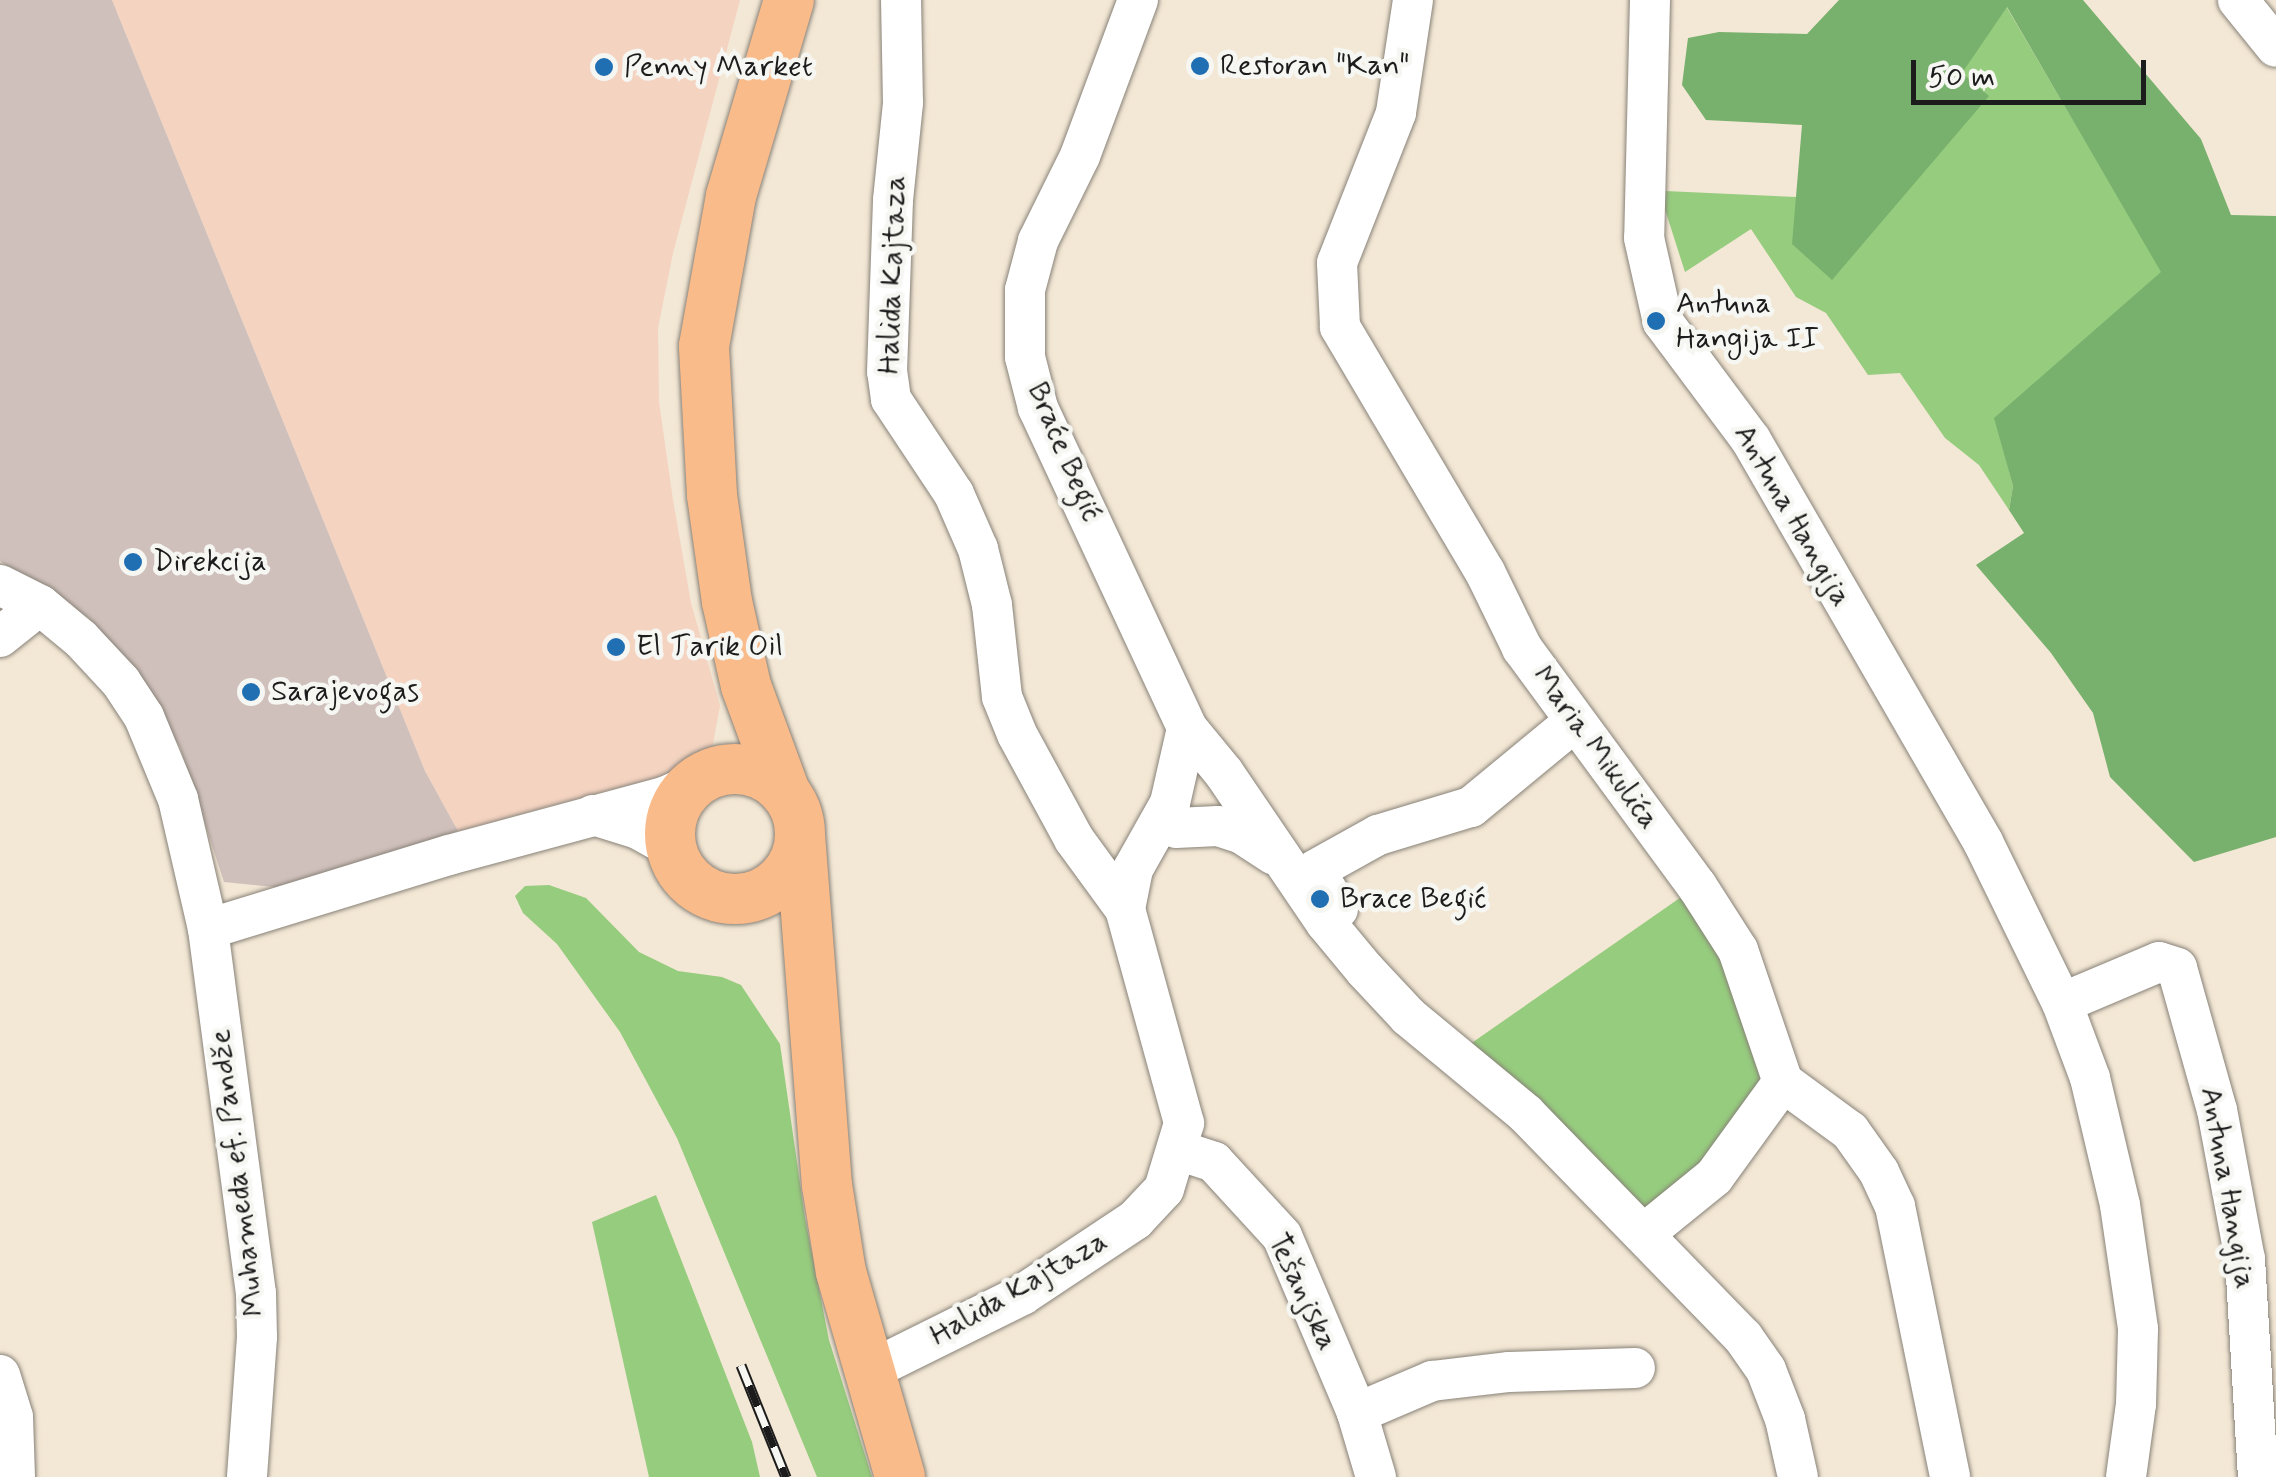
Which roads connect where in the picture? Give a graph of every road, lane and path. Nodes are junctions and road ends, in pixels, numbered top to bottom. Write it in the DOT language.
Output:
graph roads {
  1 [pos="788,0"];
  2 [pos="901,0"];
  3 [pos="1138,0"];
  4 [pos="1413,0"];
  5 [pos="1650,0"];
  6 [pos="2238,0"];
  7 [pos="2276,48"];
  8 [pos="0,584"];
  9 [pos="40,605"];
  10 [pos="0,637"];
  11 [pos="746,686"];
  12 [pos="1574,722"];
  13 [pos="1187,728"];
  14 [pos="1224,773"];
  15 [pos="706,777"];
  16 [pos="793,814"];
  17 [pos="593,815"];
  18 [pos="1176,828"];
  19 [pos="670,847"];
  20 [pos="1141,852"];
  21 [pos="1283,861"];
  22 [pos="744,899"];
  23 [pos="1125,908"];
  24 [pos="208,929"];
  25 [pos="813,994"];
  26 [pos="2062,1003"];
  27 [pos="1408,1017"];
  28 [pos="1783,1082"];
  29 [pos="1176,1158"];
  30 [pos="1645,1233"];
  31 [pos="1635,1368"];
  32 [pos="871,1370"];
  33 [pos="0,1376"];
  34 [pos="1357,1413"];
  35 [pos="14,1477"];
  36 [pos="246,1477"];
  37 [pos="900,1477"];
  38 [pos="1376,1477"];
  39 [pos="1798,1477"];
  40 [pos="1950,1477"];
  41 [pos="2126,1477"];
  42 [pos="2258,1477"];
  1 -- 11 [label="main road"];
  2 -- 23 [label="street, Halida Kajtaza"];
  3 -- 13 [label="street, Braće Begić"];
  4 -- 12 [label="street, Maria Mikulića"];
  5 -- 26 [label="street, Antuna Hangija"];
  6 -- 7 [label="street"];
  8 -- 9 [label="street, Muhameda ef. Pandže"];
  9 -- 10 [label="street"];
  9 -- 24 [label="street, Muhameda ef. Pandže"];
  11 -- 15 [label="main road"];
  11 -- 16 [label="main road"];
  12 -- 27 [label="street"];
  12 -- 28 [label="street, Maria Mikulića"];
  13 -- 14 [label="street"];
  13 -- 20 [label="street"];
  14 -- 18 [label="street"];
  14 -- 21 [label="street"];
  15 -- 16 [label="main road"];
  15 -- 17 [label="street"];
  15 -- 19 [label="main road"];
  16 -- 22 [label="main road"];
  16 -- 25 [label="main road"];
  17 -- 19 [label="street"];
  17 -- 24 [label="street"];
  18 -- 20 [label="street"];
  18 -- 21 [label="street"];
  19 -- 22 [label="main road"];
  20 -- 23 [label="street"];
  21 -- 27 [label="street"];
  22 -- 25 [label="main road"];
  23 -- 29 [label="street, Halida Kajtaza"];
  24 -- 36 [label="street, Muhameda ef. Pandže"];
  25 -- 32 [label="main road"];
  26 -- 41 [label="street, Antuna Hangija"];
  26 -- 42 [label="street, Antuna Hangija"];
  27 -- 30 [label="street"];
  28 -- 30 [label="street"];
  28 -- 40 [label="street"];
  29 -- 32 [label="street, Halida Kajtaza"];
  29 -- 34 [label="street, Tešanjska"];
  30 -- 39 [label="street"];
  31 -- 34 [label="street"];
  32 -- 37 [label="main road"];
  33 -- 35 [label="street"];
  34 -- 38 [label="street, Tešanjska"];
}
